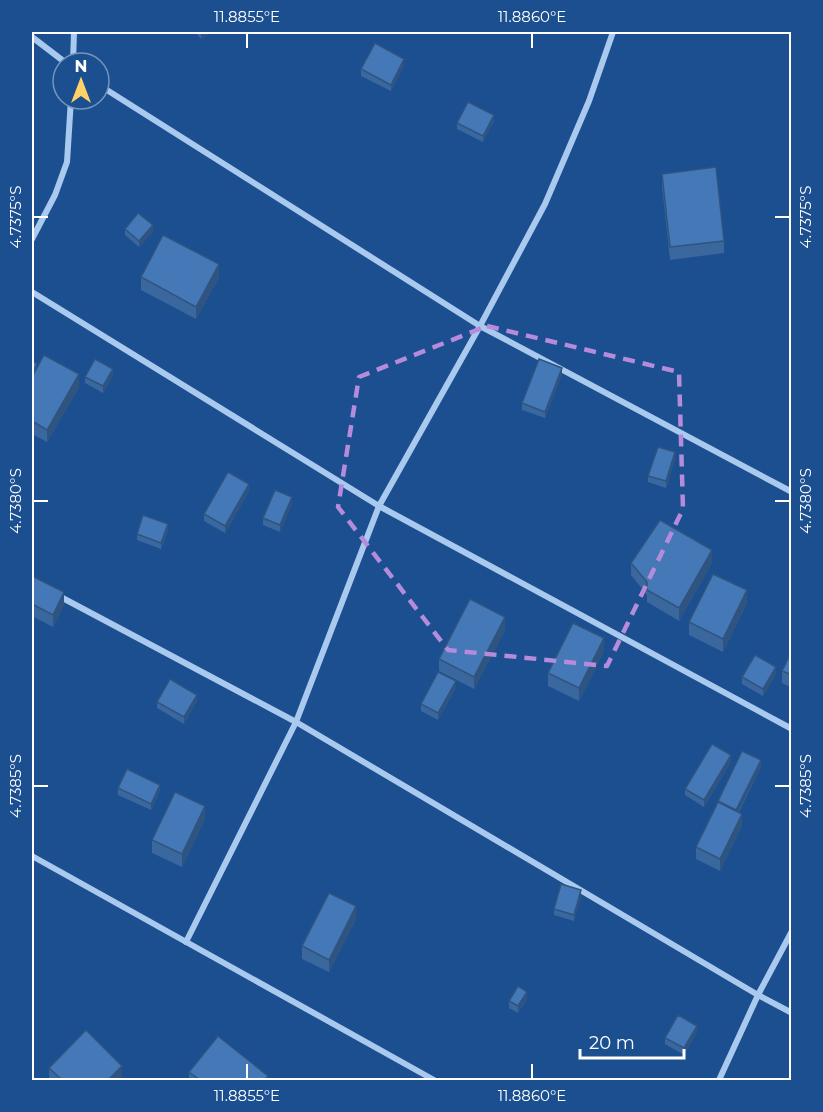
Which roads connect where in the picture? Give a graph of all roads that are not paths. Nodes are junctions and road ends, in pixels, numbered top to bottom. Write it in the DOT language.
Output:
graph roads {
  1 [pos="74,32"];
  2 [pos="613,32"];
  3 [pos="32,37"];
  4 [pos="73,51"];
  5 [pos="51,52"];
  6 [pos="111,93"];
  7 [pos="70,111"];
  8 [pos="32,239"];
  9 [pos="32,292"];
  10 [pos="480,326"];
  11 [pos="792,492"];
  12 [pos="379,506"];
  13 [pos="52,592"];
  14 [pos="296,722"];
  15 [pos="792,729"];
  16 [pos="32,856"];
  17 [pos="792,931"];
  18 [pos="186,942"];
  19 [pos="758,995"];
  20 [pos="792,1013"];
  21 [pos="434,1080"];
  22 [pos="719,1080"];
  1 -- 4 [label="street"];
  2 -- 10 [label="street"];
  3 -- 5 [label="street"];
  6 -- 10 [label="street"];
  7 -- 8 [label="street"];
  9 -- 12 [label="street"];
  10 -- 11 [label="street"];
  10 -- 12 [label="street"];
  12 -- 14 [label="street"];
  12 -- 15 [label="street"];
  13 -- 14 [label="street"];
  14 -- 18 [label="street"];
  14 -- 19 [label="street"];
  16 -- 18 [label="street"];
  17 -- 19 [label="street"];
  18 -- 21 [label="street"];
  19 -- 20 [label="street"];
  19 -- 22 [label="street"];
}
